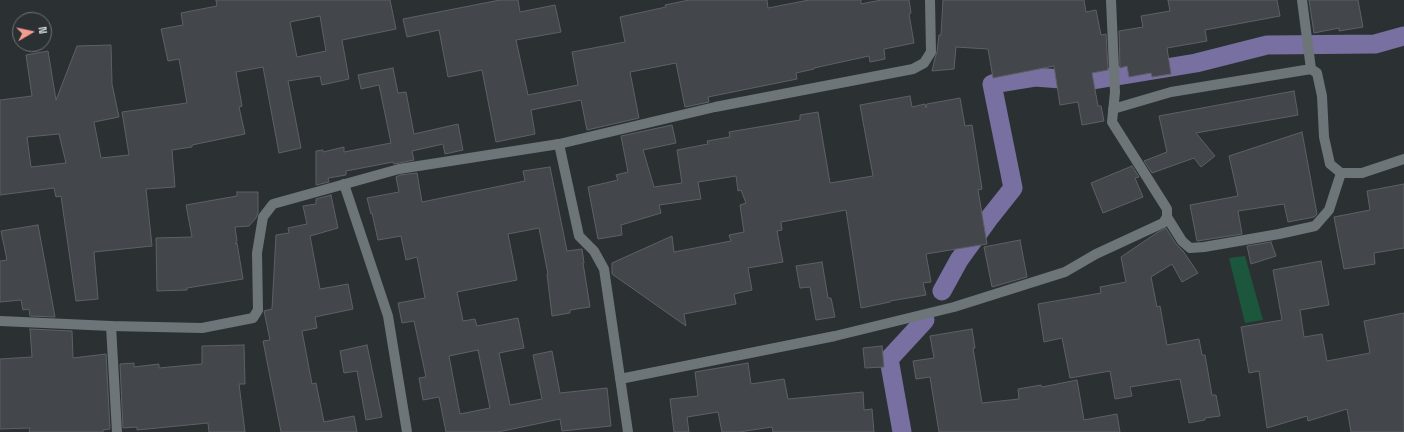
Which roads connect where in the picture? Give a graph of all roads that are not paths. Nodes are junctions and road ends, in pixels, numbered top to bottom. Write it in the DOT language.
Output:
graph roads {
  1 [pos="930,0"];
  2 [pos="1111,0"];
  3 [pos="1302,0"];
  4 [pos="1311,65"];
  5 [pos="1113,109"];
  6 [pos="558,144"];
  7 [pos="1404,159"];
  8 [pos="1341,174"];
  9 [pos="344,184"];
  10 [pos="1167,217"];
  11 [pos="0,321"];
  12 [pos="111,326"];
  13 [pos="620,379"];
  14 [pos="117,432"];
  15 [pos="407,432"];
  16 [pos="628,432"];
  1 -- 6 [label="street"];
  2 -- 5 [label="street"];
  3 -- 4 [label="street"];
  4 -- 5 [label="street"];
  4 -- 8 [label="street"];
  5 -- 10 [label="street"];
  6 -- 9 [label="street"];
  6 -- 13 [label="street"];
  7 -- 8 [label="street"];
  8 -- 10 [label="street"];
  9 -- 12 [label="street"];
  9 -- 15 [label="street"];
  10 -- 13 [label="street"];
  11 -- 12 [label="street"];
  12 -- 14 [label="street"];
  13 -- 16 [label="street"];
}
